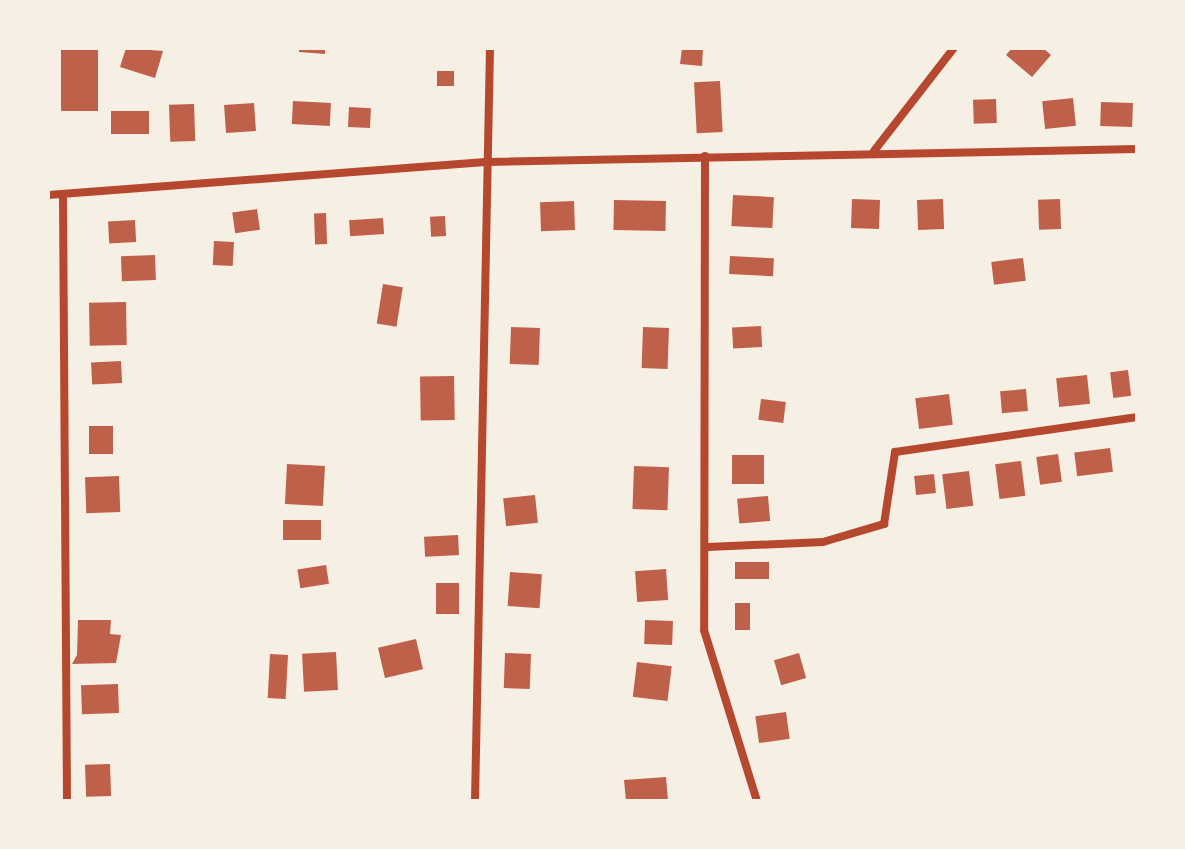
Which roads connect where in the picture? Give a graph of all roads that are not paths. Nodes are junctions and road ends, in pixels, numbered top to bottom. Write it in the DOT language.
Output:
graph roads {
  1 [pos="490,48"];
  2 [pos="954,48"];
  3 [pos="1137,149"];
  4 [pos="874,151"];
  5 [pos="705,156"];
  6 [pos="489,162"];
  7 [pos="48,195"];
  8 [pos="63,197"];
  9 [pos="1137,417"];
  10 [pos="708,547"];
  11 [pos="67,801"];
  12 [pos="475,801"];
  13 [pos="757,801"];
  1 -- 6 [label="street"];
  2 -- 4 [label="street"];
  3 -- 4 [label="street"];
  4 -- 5 [label="street"];
  5 -- 6 [label="street"];
  5 -- 10 [label="street"];
  6 -- 8 [label="street"];
  6 -- 12 [label="street"];
  7 -- 8 [label="street"];
  8 -- 11 [label="street"];
  9 -- 10 [label="street"];
  10 -- 13 [label="street"];
}
